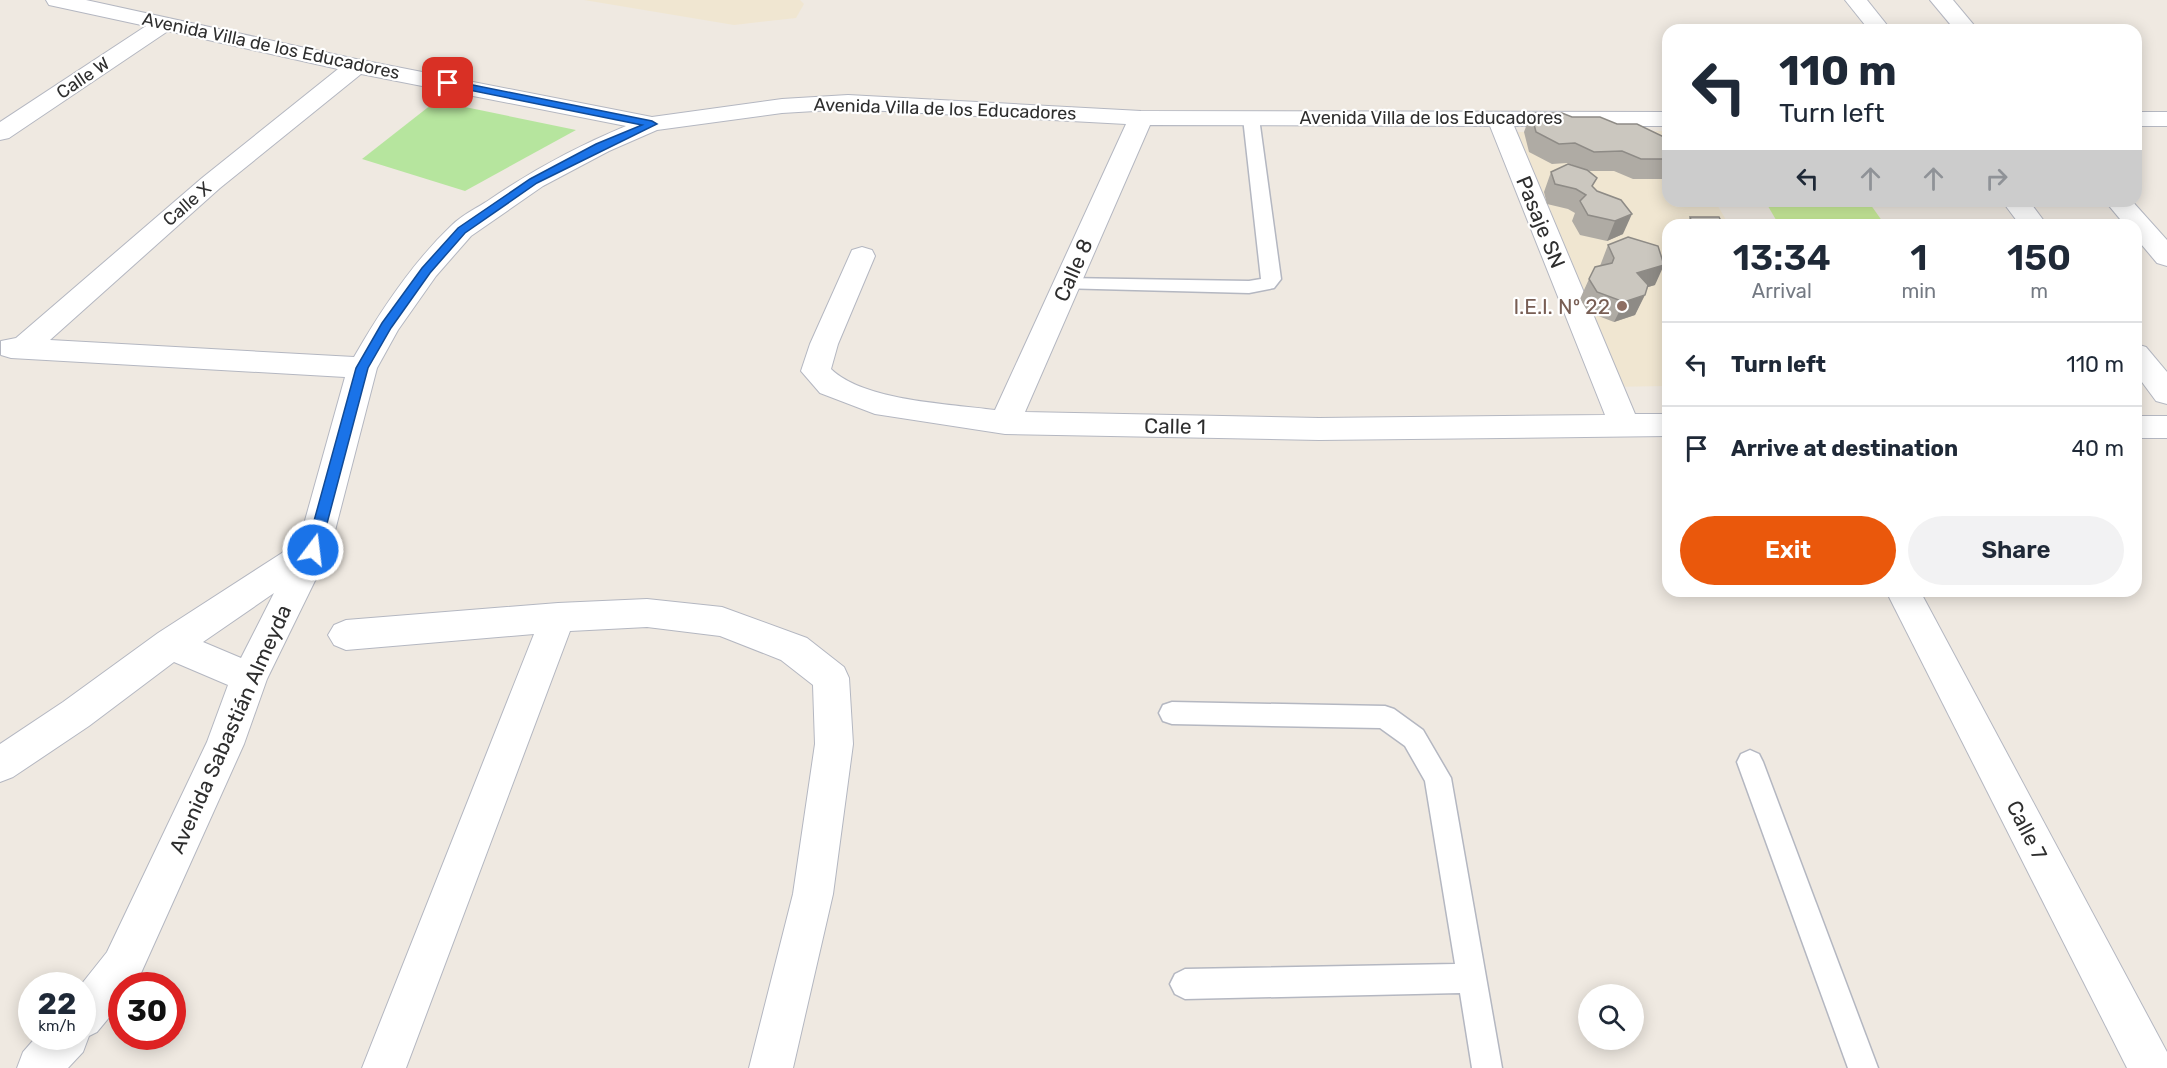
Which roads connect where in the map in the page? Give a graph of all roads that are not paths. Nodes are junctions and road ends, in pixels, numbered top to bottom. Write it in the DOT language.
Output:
graph roads {
  1 [pos="57,0"];
  2 [pos="1856,0"];
  3 [pos="1941,0"];
  4 [pos="166,23"];
  5 [pos="1875,24"];
  6 [pos="1962,24"];
  7 [pos="356,66"];
  8 [pos="1141,117"];
  9 [pos="1251,118"];
  10 [pos="1499,119"];
  11 [pos="1662,119"];
  12 [pos="2142,119"];
  13 [pos="2167,119"];
  14 [pos="652,124"];
  15 [pos="0,133"];
  16 [pos="2020,207"];
  17 [pos="2123,207"];
  18 [pos="2029,219"];
  19 [pos="2134,219"];
  20 [pos="2142,228"];
  21 [pos="862,256"];
  22 [pos="2167,257"];
  23 [pos="1066,284"];
  24 [pos="11,348"];
  25 [pos="2142,362"];
  26 [pos="362,368"];
  27 [pos="2167,393"];
  28 [pos="1005,423"];
  29 [pos="1624,424"];
  30 [pos="1662,425"];
  31 [pos="2142,427"];
  32 [pos="2167,427"];
  33 [pos="313,550"];
  34 [pos="1906,597"];
  35 [pos="558,617"];
  36 [pos="346,635"];
  37 [pos="171,644"];
  38 [pos="249,678"];
  39 [pos="1172,713"];
  40 [pos="1750,762"];
  41 [pos="0,765"];
  42 [pos="1473,978"];
  43 [pos="1185,984"];
  44 [pos="96,1000"];
  45 [pos="384,1068"];
  46 [pos="771,1068"];
  47 [pos="1487,1068"];
  48 [pos="1863,1068"];
  49 [pos="2151,1068"];
  1 -- 4 [label="street, Avenida Villa de los Educadores"];
  2 -- 5 [label="street"];
  3 -- 6 [label="street"];
  4 -- 7 [label="street, Avenida Villa de los Educadores"];
  4 -- 15 [label="street, Calle W"];
  7 -- 14 [label="street, Avenida Villa de los Educadores"];
  7 -- 24 [label="street, Calle X"];
  8 -- 9 [label="street, Avenida Villa de los Educadores"];
  8 -- 14 [label="street, Avenida Villa de los Educadores"];
  8 -- 23 [label="street, Calle 8"];
  9 -- 10 [label="street, Avenida Villa de los Educadores"];
  9 -- 23 [label="lane"];
  10 -- 11 [label="street, Avenida Villa de los Educadores"];
  10 -- 29 [label="street, Pasaje SN"];
  12 -- 13 [label="street"];
  14 -- 26 [label="street"];
  16 -- 18 [label="street"];
  17 -- 19 [label="street"];
  20 -- 22 [label="street"];
  21 -- 28 [label="street, Calle 1"];
  23 -- 28 [label="street, Calle 8"];
  24 -- 26 [label="street"];
  25 -- 27 [label="street"];
  26 -- 33 [label="street"];
  28 -- 29 [label="street, Calle 1"];
  29 -- 30 [label="street, Calle 1"];
  31 -- 32 [label="street"];
  33 -- 37 [label="street, Avenida Sabastián Almeyda"];
  33 -- 38 [label="street, Avenida Sabastián Almeyda"];
  34 -- 49 [label="street, Calle 7"];
  35 -- 36 [label="street"];
  35 -- 45 [label="street"];
  35 -- 46 [label="street"];
  37 -- 38 [label="street"];
  37 -- 41 [label="street, Avenida Sabastián Almeyda"];
  38 -- 44 [label="street, Avenida Sabastián Almeyda"];
  39 -- 42 [label="lane"];
  40 -- 48 [label="lane"];
  42 -- 43 [label="lane"];
  42 -- 47 [label="lane"];
}
